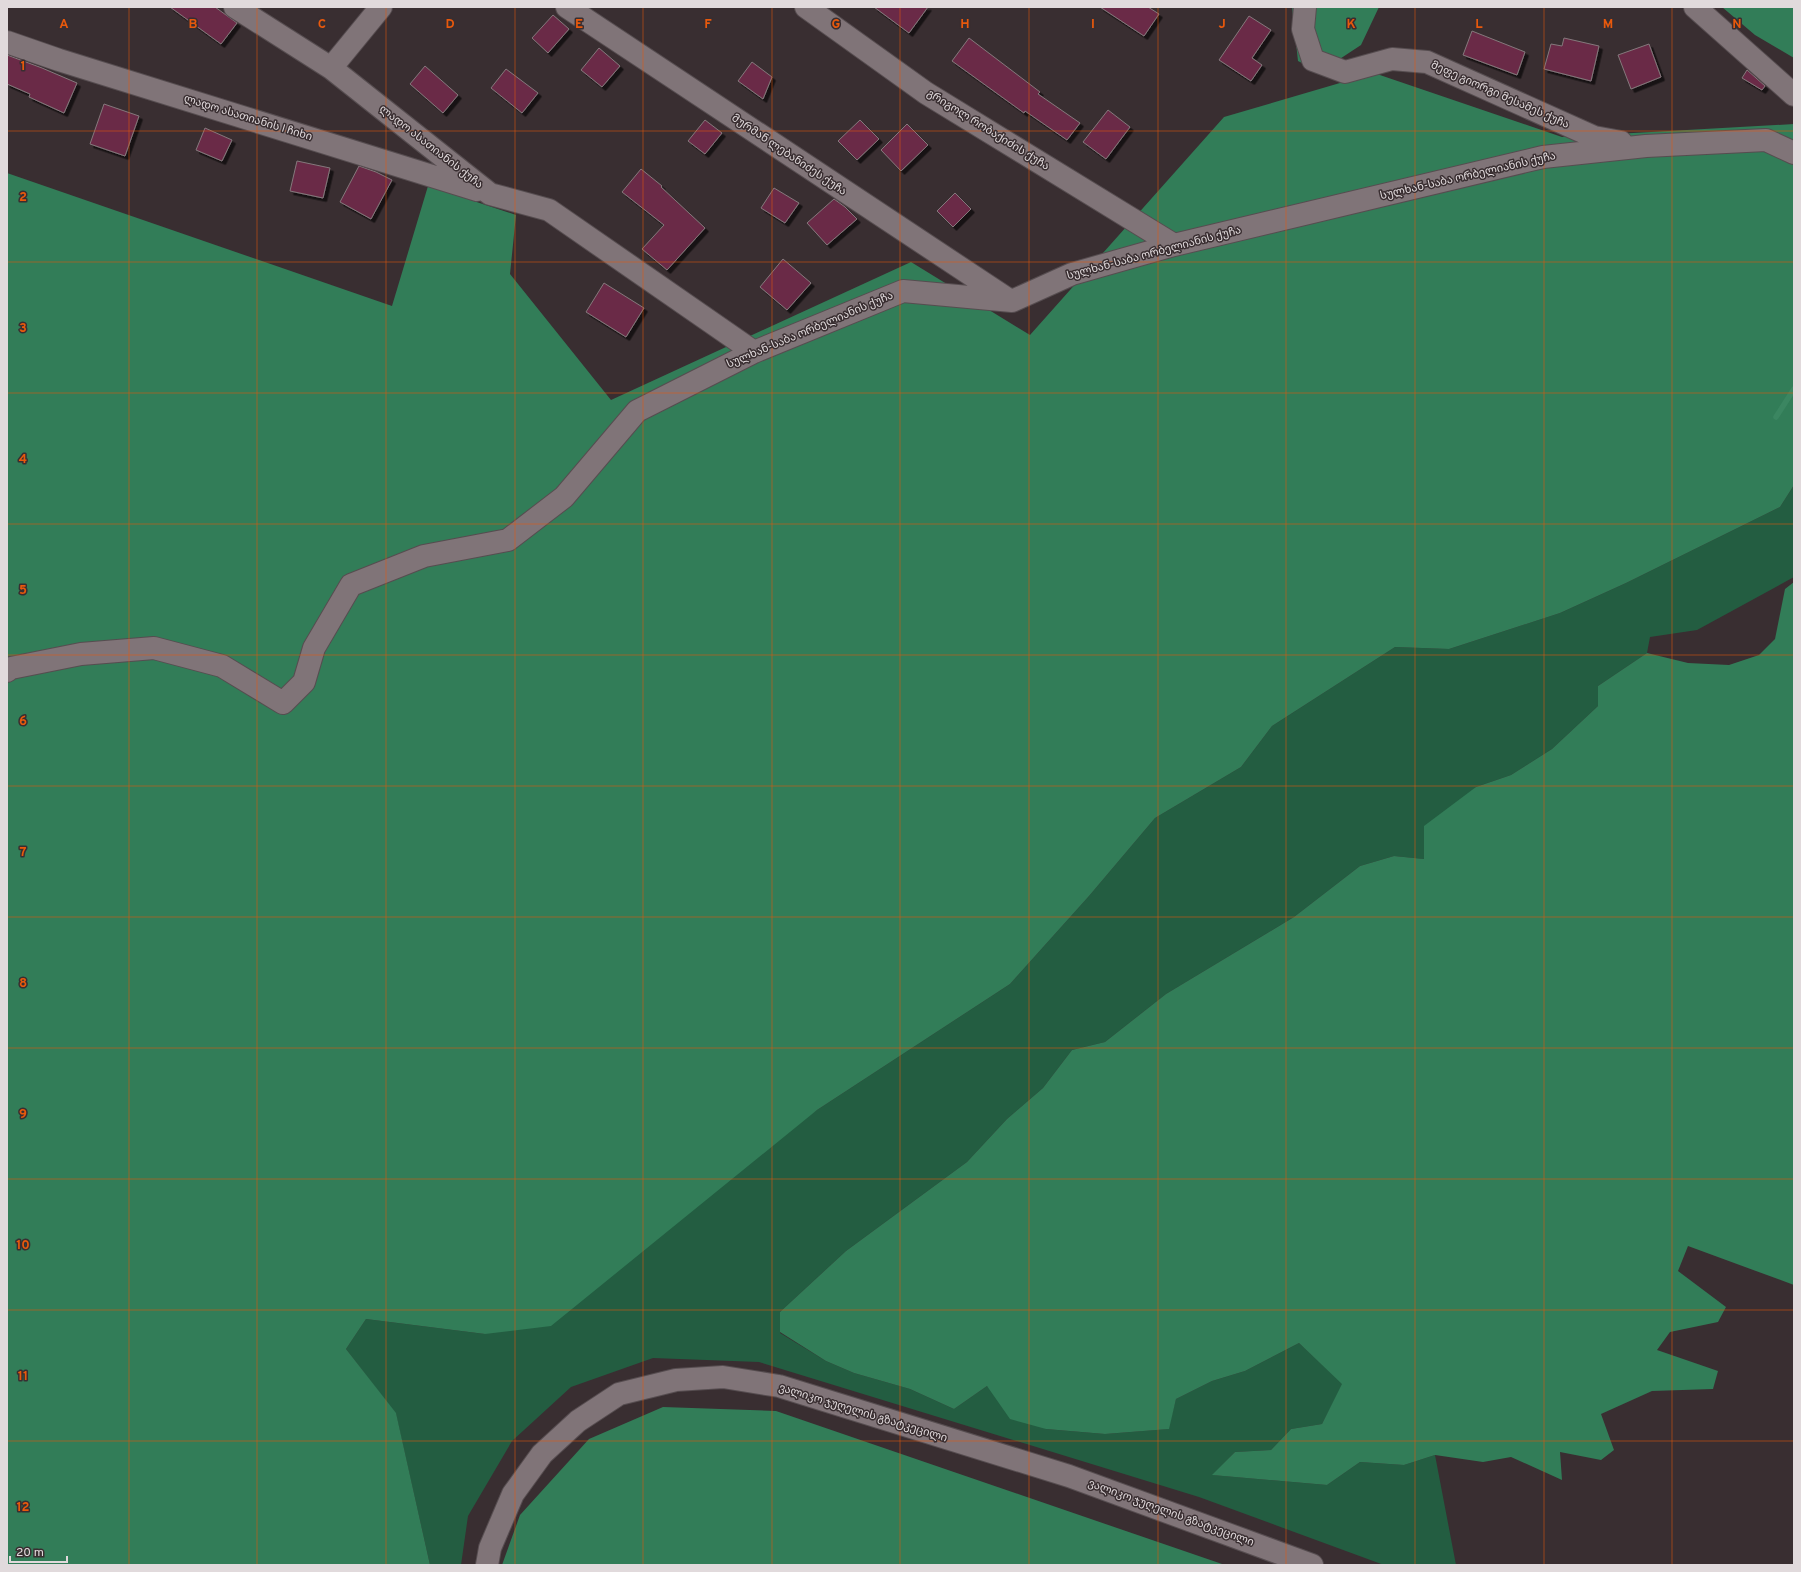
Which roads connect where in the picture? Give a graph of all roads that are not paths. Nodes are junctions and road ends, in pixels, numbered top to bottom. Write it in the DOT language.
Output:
graph roads {
  1 [pos="235,7"];
  2 [pos="381,7"];
  3 [pos="567,7"];
  4 [pos="806,7"];
  5 [pos="1305,7"];
  6 [pos="1695,7"];
  7 [pos="7,42"];
  8 [pos="331,68"];
  9 [pos="1794,95"];
  10 [pos="1646,146"];
  11 [pos="1794,153"];
  12 [pos="490,194"];
  13 [pos="1174,245"];
  14 [pos="1012,301"];
  15 [pos="754,352"];
  16 [pos="7,670"];
  17 [pos="487,1565"];
  18 [pos="1312,1565"];
  1 -- 8 [label="street, ლადო ასათიანის ქუჩა"];
  2 -- 8 [label="street"];
  3 -- 14 [label="street, მურმან ლებანიძეს ქუჩა"];
  4 -- 13 [label="street, გრიგოლ რობაქიძის ქუჩა"];
  5 -- 10 [label="street, მეფე გიორგი მესამეს ქუჩა"];
  6 -- 9 [label="street"];
  7 -- 12 [label="street, ლადო ასათიანის I ჩიხი"];
  8 -- 12 [label="street, ლადო ასათიანის ქუჩა"];
  10 -- 11 [label="street, სულხან-საბა ორბელიანის ქუჩა"];
  10 -- 13 [label="street, სულხან-საბა ორბელიანის ქუჩა"];
  12 -- 15 [label="street, ლადო ასათიანის ქუჩა"];
  13 -- 14 [label="street, სულხან-საბა ორბელიანის ქუჩა"];
  14 -- 15 [label="street, სულხან-საბა ორბელიანის ქუჩა"];
  15 -- 16 [label="street, სულხან-საბა ორბელიანის ქუჩა"];
  17 -- 18 [label="street, ვალიკო ჯუღელის გზატკეცილი"];
}
